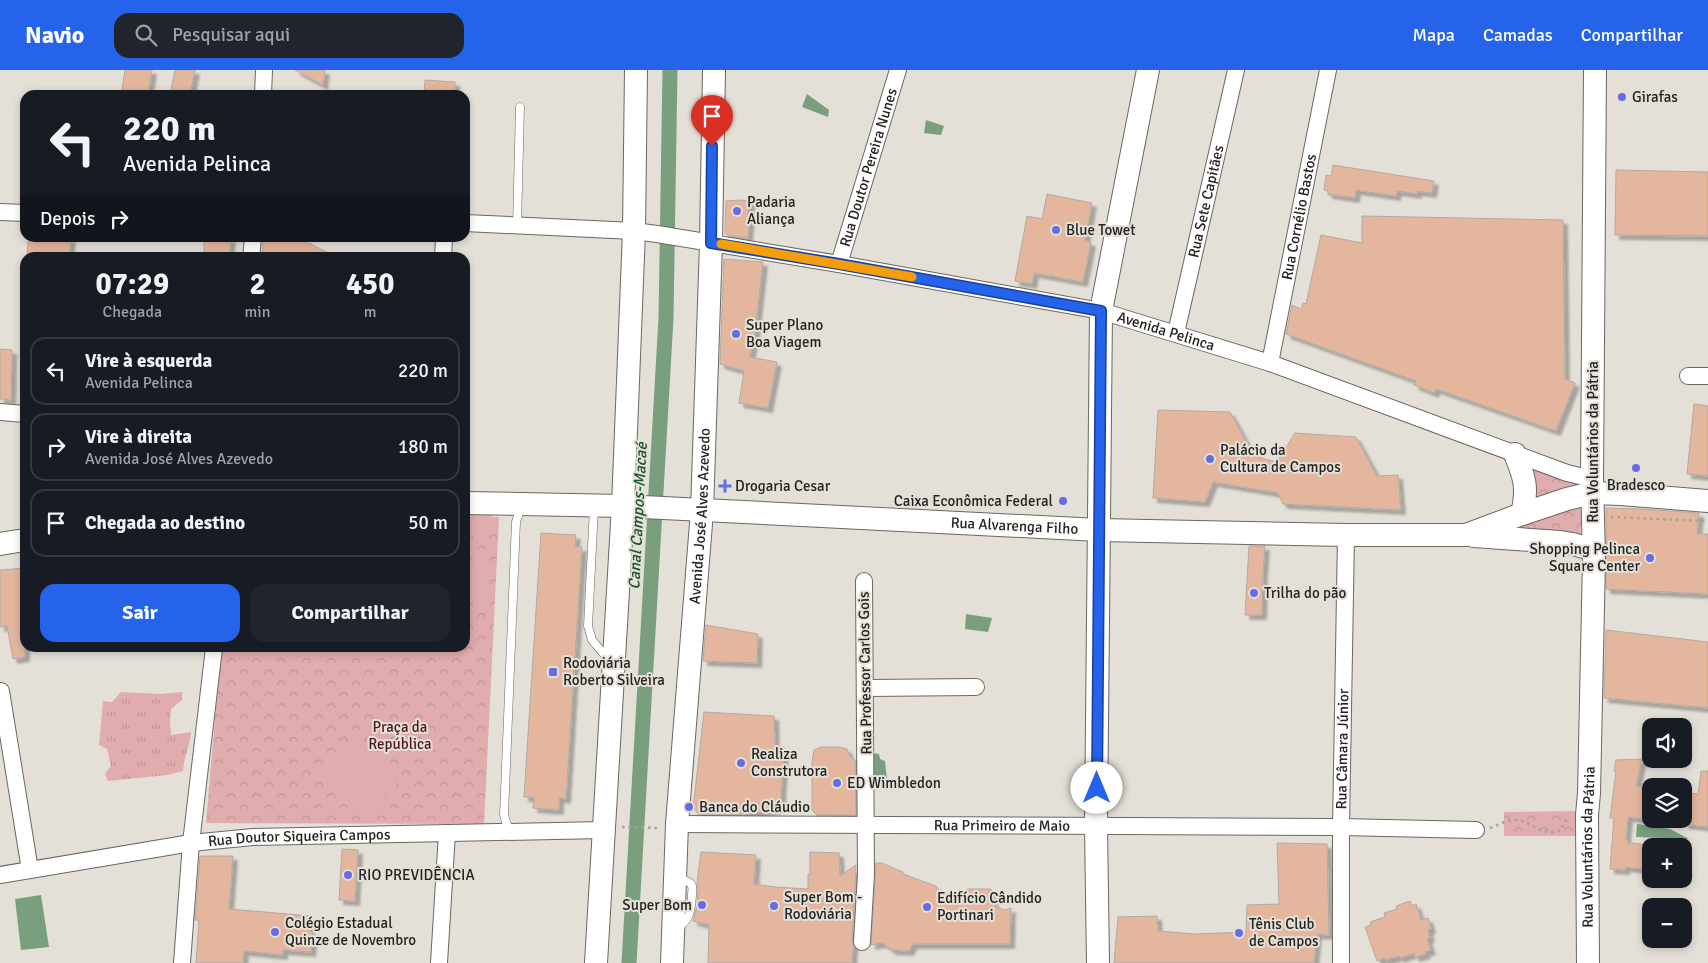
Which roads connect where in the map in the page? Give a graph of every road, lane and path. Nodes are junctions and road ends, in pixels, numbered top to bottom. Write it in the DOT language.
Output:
graph roads {
  1 [pos="264,70"];
  2 [pos="636,70"];
  3 [pos="714,70"];
  4 [pos="898,70"];
  5 [pos="1148,70"];
  6 [pos="1236,70"];
  7 [pos="1328,70"];
  8 [pos="1595,70"];
  9 [pos="263,90"];
  10 [pos="520,107"];
  11 [pos="0,212"];
  12 [pos="20,213"];
  13 [pos="470,223"];
  14 [pos="517,226"];
  15 [pos="634,231"];
  16 [pos="711,243"];
  17 [pos="839,264"];
  18 [pos="1101,311"];
  19 [pos="1176,333"];
  20 [pos="1270,363"];
  21 [pos="1688,376"];
  22 [pos="1708,376"];
  23 [pos="0,412"];
  24 [pos="20,413"];
  25 [pos="1515,454"];
  26 [pos="1592,486"];
  27 [pos="1708,502"];
  28 [pos="470,503"];
  29 [pos="524,504"];
  30 [pos="594,506"];
  31 [pos="623,506"];
  32 [pos="702,511"];
  33 [pos="1522,514"];
  34 [pos="1620,518"];
  35 [pos="1708,521"];
  36 [pos="1099,530"];
  37 [pos="1346,535"];
  38 [pos="1466,535"];
  39 [pos="20,541"];
  40 [pos="0,544"];
  41 [pos="1594,550"];
  42 [pos="864,581"];
  43 [pos="214,652"];
  44 [pos="613,665"];
  45 [pos="976,687"];
  46 [pos="866,688"];
  47 [pos="1,691"];
  48 [pos="1587,815"];
  49 [pos="677,824"];
  50 [pos="866,825"];
  51 [pos="1096,826"];
  52 [pos="1340,827"];
  53 [pos="612,828"];
  54 [pos="653,829"];
  55 [pos="1476,830"];
  56 [pos="512,832"];
  57 [pos="447,833"];
  58 [pos="191,843"];
  59 [pos="30,870"];
  60 [pos="0,875"];
  61 [pos="862,942"];
  62 [pos="182,963"];
  63 [pos="439,963"];
  64 [pos="596,963"];
  65 [pos="672,963"];
  66 [pos="1098,963"];
  67 [pos="1341,963"];
  68 [pos="1588,963"];
  1 -- 9 [label="street"];
  2 -- 15 [label="main road"];
  3 -- 16 [label="main road, Avenida José Alves Azevedo"];
  4 -- 17 [label="street, Rua Doutor Pereira Nunes"];
  5 -- 18 [label="main road"];
  6 -- 19 [label="street, Rua Sete Capitães"];
  7 -- 20 [label="street, Rua Cornélio Bastos"];
  8 -- 26 [label="main road, Rua Voluntários da Pátria"];
  10 -- 14 [label="lane"];
  11 -- 12 [label="street"];
  13 -- 14 [label="street, Avenida Pelinca"];
  14 -- 15 [label="street, Avenida Pelinca"];
  15 -- 16 [label="street, Avenida Pelinca"];
  15 -- 31 [label="main road"];
  16 -- 17 [label="street, Avenida Pelinca"];
  16 -- 32 [label="main road, Avenida José Alves Azevedo"];
  17 -- 18 [label="street, Avenida Pelinca"];
  18 -- 19 [label="street, Avenida Pelinca"];
  18 -- 36 [label="main road"];
  19 -- 20 [label="street, Avenida Pelinca"];
  20 -- 25 [label="street, Avenida Pelinca"];
  21 -- 22 [label="street"];
  23 -- 24 [label="street"];
  25 -- 26 [label="street, Avenida Pelinca"];
  25 -- 33 [label="main road"];
  26 -- 27 [label="main road, Avenida Pelinca"];
  26 -- 33 [label="main road, Rua Alvarenga Filho"];
  26 -- 41 [label="main road, Rua Voluntários da Pátria"];
  28 -- 29 [label="main road, Rua Alvarenga Filho"];
  29 -- 30 [label="main road, Rua Alvarenga Filho"];
  29 -- 56 [label="lane"];
  30 -- 31 [label="main road, Rua Alvarenga Filho"];
  30 -- 44 [label="lane"];
  31 -- 32 [label="main road, Rua Alvarenga Filho"];
  31 -- 44 [label="main road"];
  32 -- 36 [label="main road, Rua Alvarenga Filho"];
  32 -- 49 [label="main road, Avenida José Alves Azevedo"];
  33 -- 38 [label="main road, Rua Alvarenga Filho"];
  34 -- 35 [label="path"];
  36 -- 37 [label="main road, Rua Alvarenga Filho"];
  36 -- 51 [label="main road"];
  37 -- 38 [label="main road, Rua Alvarenga Filho"];
  37 -- 52 [label="street, Rua Câmara Júnior"];
  38 -- 41 [label="main road, Rua Alvarenga Filho"];
  39 -- 40 [label="main road"];
  41 -- 48 [label="main road, Rua Voluntários da Pátria"];
  42 -- 46 [label="street, Rua Professor Carlos Gois"];
  43 -- 58 [label="street"];
  44 -- 53 [label="main road"];
  45 -- 46 [label="street"];
  46 -- 50 [label="street, Rua Professor Carlos Gois"];
  47 -- 59 [label="street"];
  48 -- 55 [label="path"];
  48 -- 68 [label="main road, Rua Voluntários da Pátria"];
  49 -- 50 [label="street, Rua Primeiro de Maio"];
  49 -- 65 [label="main road, Avenida José Alves Azevedo"];
  50 -- 51 [label="street, Rua Primeiro de Maio"];
  50 -- 61 [label="street, Rua Professor Carlos Gois"];
  51 -- 52 [label="street, Rua Primeiro de Maio"];
  51 -- 66 [label="main road"];
  52 -- 55 [label="street, Rua Primeiro de Maio"];
  52 -- 67 [label="street, Rua Câmara Júnior"];
  53 -- 54 [label="path"];
  53 -- 56 [label="street, Rua Doutor Siqueira Campos"];
  53 -- 64 [label="main road"];
  56 -- 57 [label="street, Rua Doutor Siqueira Campos"];
  57 -- 58 [label="street, Rua Doutor Siqueira Campos"];
  57 -- 63 [label="street"];
  58 -- 59 [label="street, Rua Doutor Siqueira Campos"];
  58 -- 62 [label="street"];
  59 -- 60 [label="street, Rua Doutor Siqueira Campos"];
}
